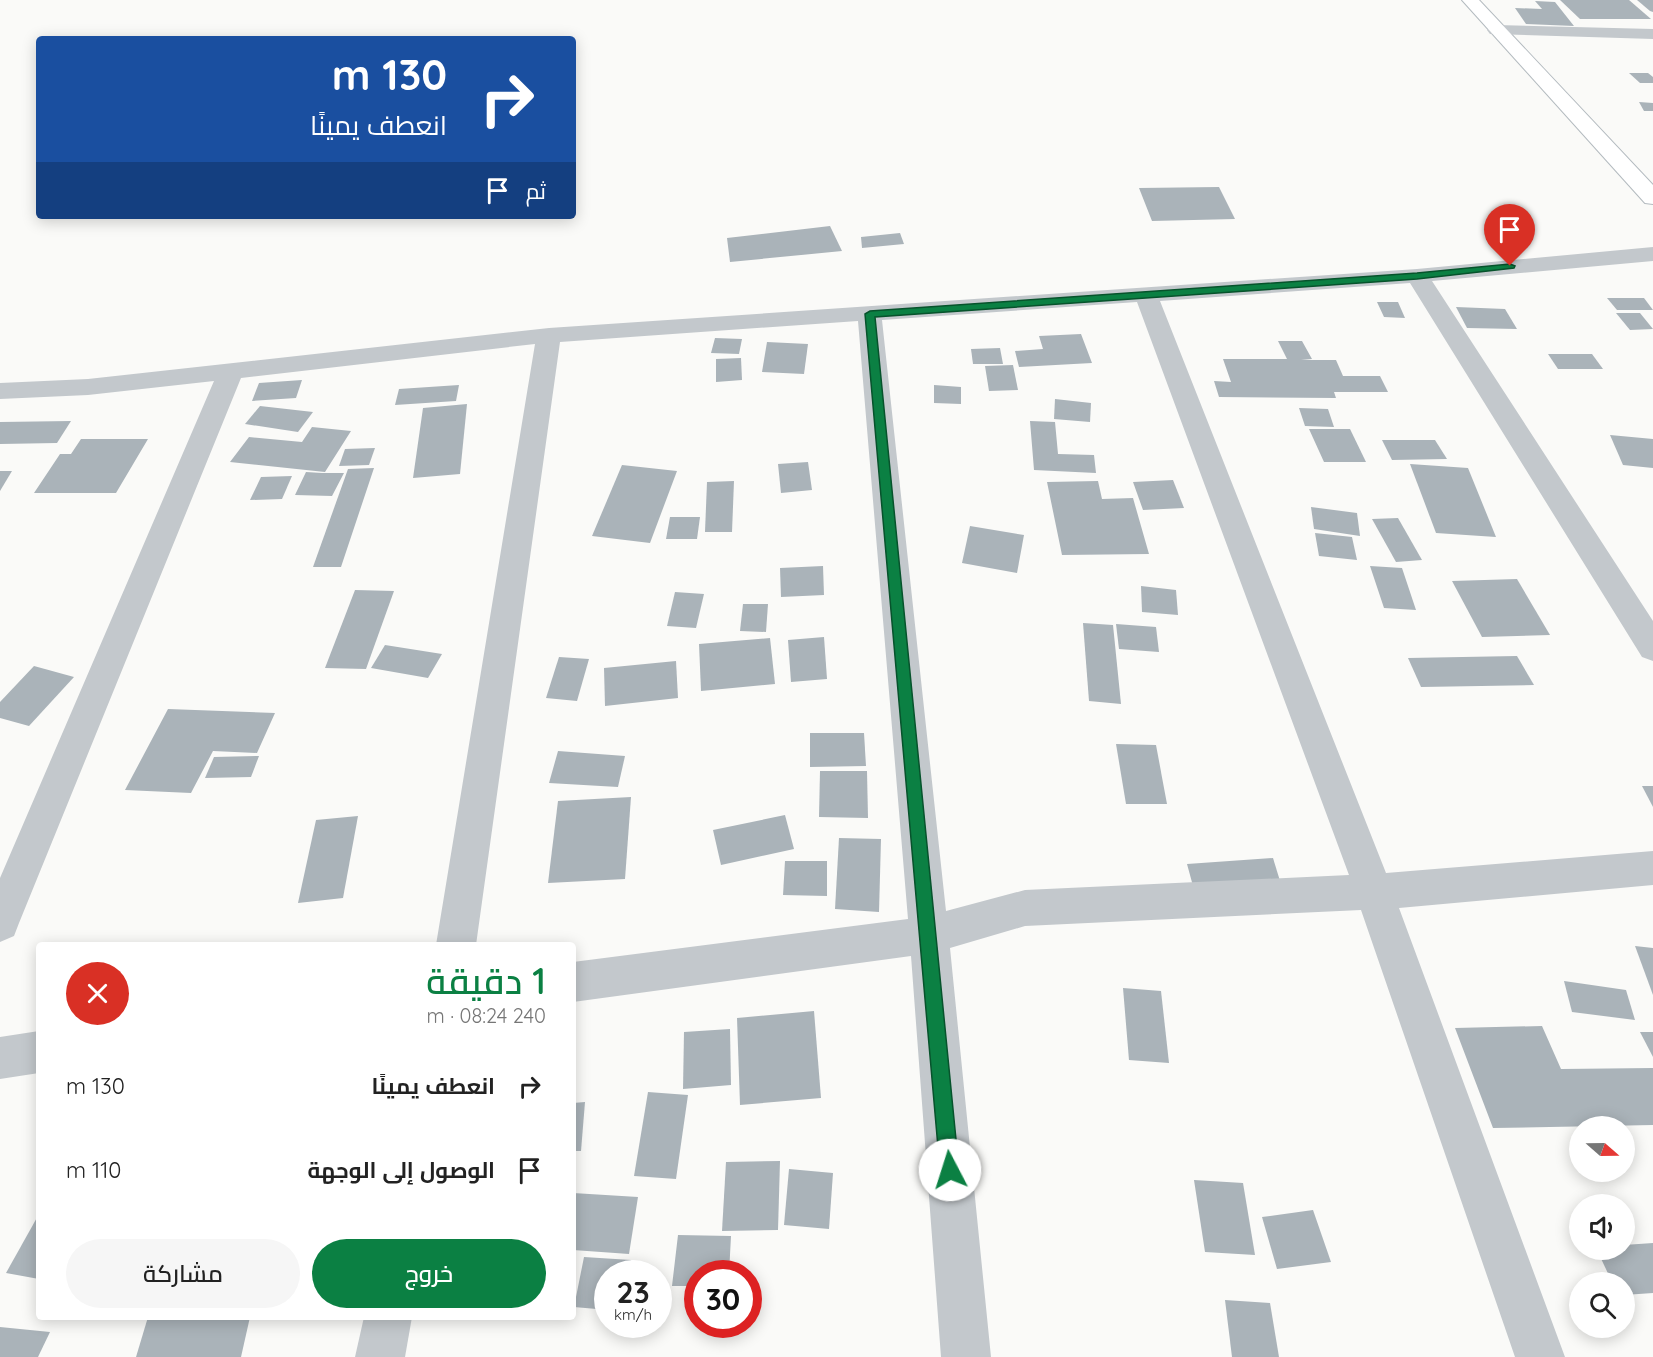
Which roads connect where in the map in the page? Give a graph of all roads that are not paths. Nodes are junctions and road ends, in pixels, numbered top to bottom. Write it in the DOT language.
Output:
graph roads {
  1 [pos="1470,0"];
  2 [pos="1496,30"];
  3 [pos="1653,34"];
  4 [pos="1653,198"];
  5 [pos="1653,254"];
  6 [pos="1417,276"];
  7 [pos="1146,295"];
  8 [pos="870,314"];
  9 [pos="549,335"];
  10 [pos="231,370"];
  11 [pos="0,392"];
  12 [pos="1653,648"];
  13 [pos="1653,868"];
  14 [pos="1374,892"];
  15 [pos="0,922"];
  16 [pos="929,935"];
  17 [pos="456,942"];
  18 [pos="576,982"];
  19 [pos="36,1052"];
  20 [pos="0,1058"];
  21 [pos="387,1320"];
  22 [pos="380,1357"];
  23 [pos="966,1357"];
  24 [pos="1540,1357"];
  1 -- 2 [label="street"];
  2 -- 3 [label="street"];
  2 -- 4 [label="street"];
  5 -- 6 [label="street"];
  6 -- 7 [label="street"];
  6 -- 12 [label="street"];
  7 -- 8 [label="street"];
  7 -- 14 [label="street"];
  8 -- 9 [label="street"];
  8 -- 16 [label="street"];
  9 -- 10 [label="street"];
  9 -- 17 [label="street"];
  10 -- 11 [label="street"];
  10 -- 15 [label="street"];
  13 -- 14 [label="street"];
  14 -- 16 [label="street"];
  14 -- 24 [label="street"];
  16 -- 18 [label="street"];
  16 -- 23 [label="street"];
  19 -- 20 [label="street"];
  21 -- 22 [label="street"];
}
